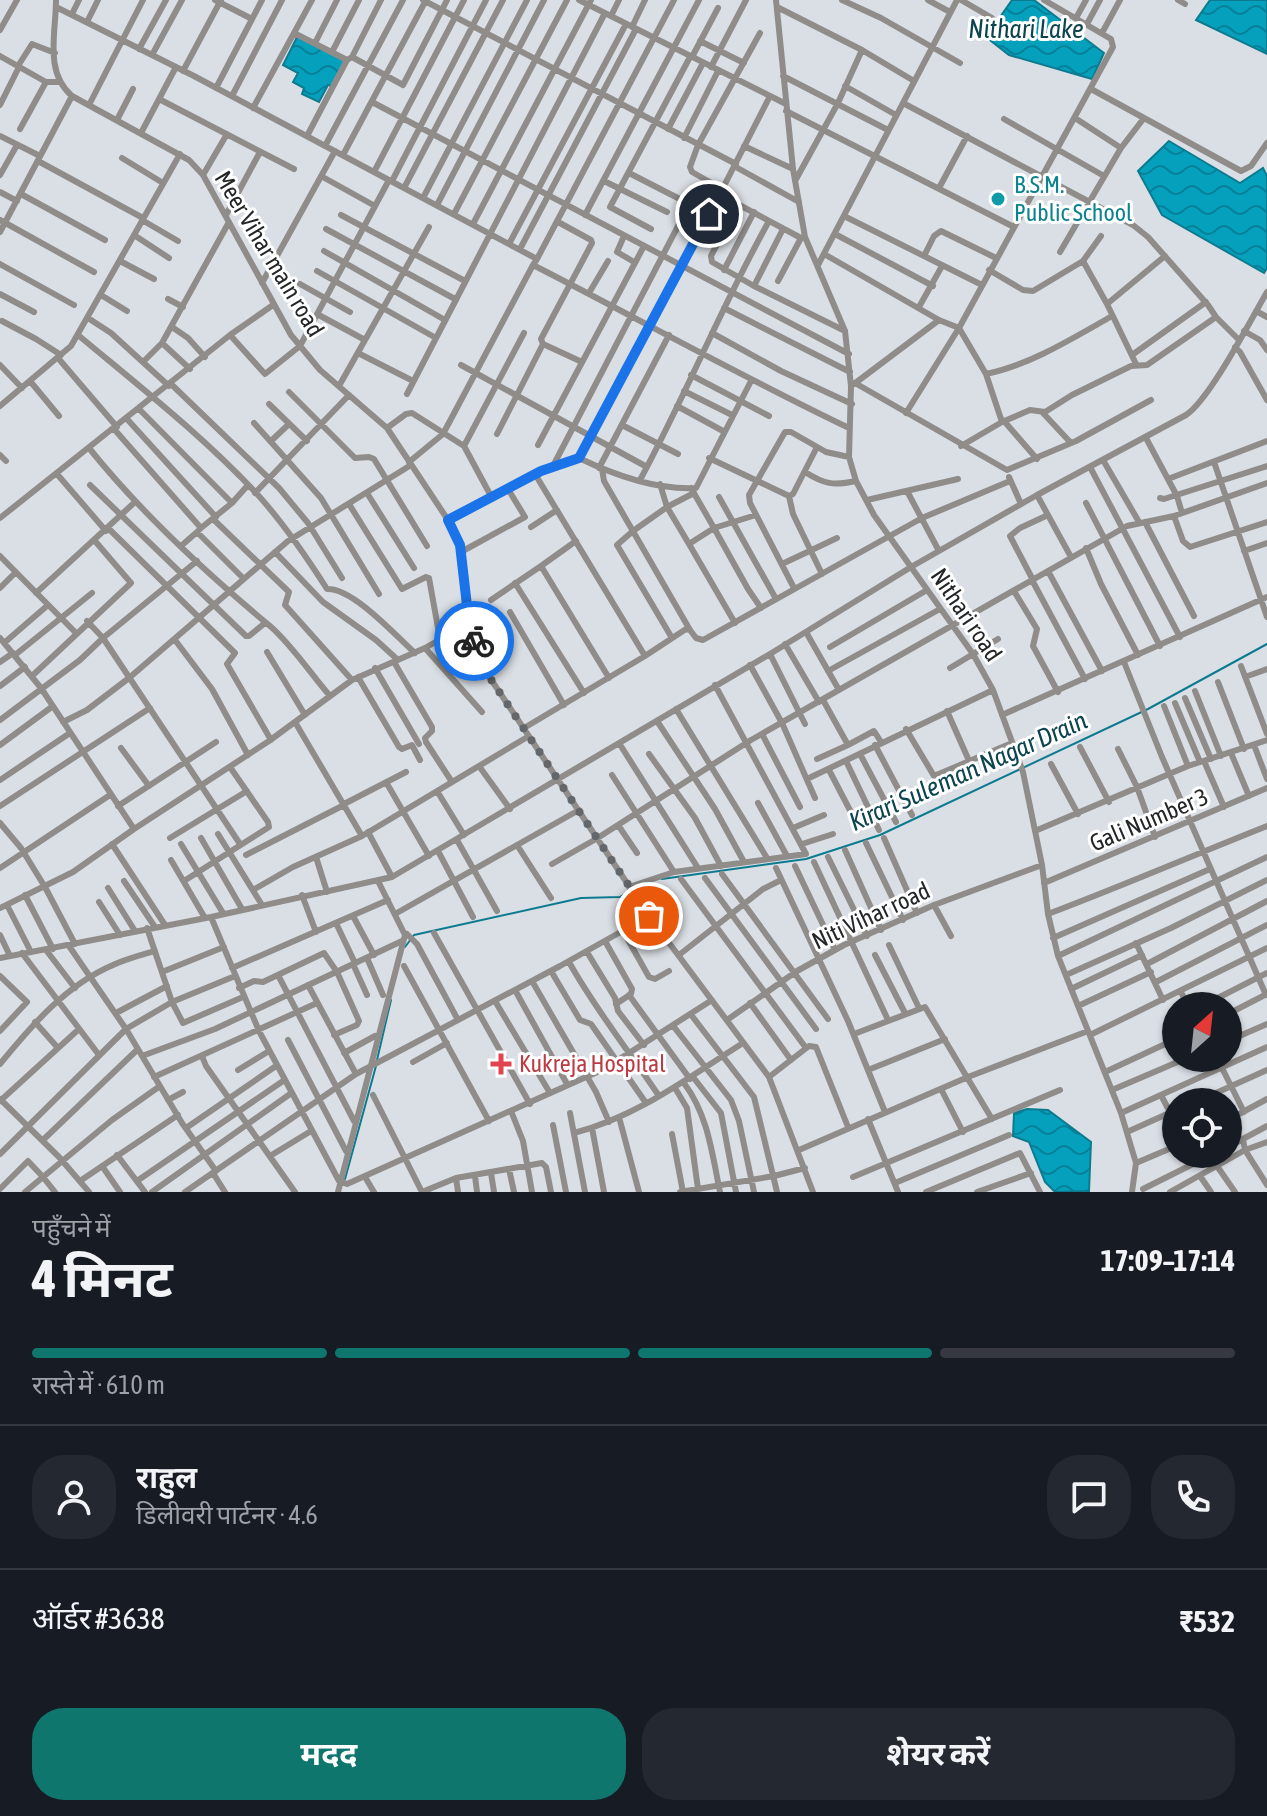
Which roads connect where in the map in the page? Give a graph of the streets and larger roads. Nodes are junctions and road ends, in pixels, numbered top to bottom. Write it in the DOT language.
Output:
graph roads {
  1 [pos="17,0"];
  2 [pos="79,0"];
  3 [pos="98,0"];
  4 [pos="143,0"];
  5 [pos="166,0"];
  6 [pos="182,0"];
  7 [pos="262,0"];
  8 [pos="282,0"];
  9 [pos="312,0"];
  10 [pos="337,0"];
  11 [pos="359,0"];
  12 [pos="381,0"];
  13 [pos="403,0"];
  14 [pos="425,0"];
  15 [pos="447,0"];
  16 [pos="464,0"];
  17 [pos="486,0"];
  18 [pos="503,0"];
  19 [pos="527,0"];
  20 [pos="544,0"];
  21 [pos="567,0"];
  22 [pos="579,0"];
  23 [pos="619,0"];
  24 [pos="645,0"];
  25 [pos="674,0"];
  26 [pos="699,0"];
  27 [pos="746,0"];
  28 [pos="842,0"];
  29 [pos="928,0"];
  30 [pos="959,0"];
  31 [pos="1044,0"];
  32 [pos="1086,0"];
  33 [pos="1100,0"];
  34 [pos="1120,0"];
  35 [pos="1178,0"];
  36 [pos="219,1"];
  37 [pos="590,2"];
  38 [pos="1054,2"];
  39 [pos="56,4"];
  40 [pos="777,4"];
  41 [pos="1185,4"];
  42 [pos="718,8"];
  43 [pos="441,10"];
  44 [pos="950,12"];
  45 [pos="72,14"];
  46 [pos="608,15"];
  47 [pos="455,18"];
  48 [pos="992,18"];
  49 [pos="1076,18"];
  50 [pos="252,19"];
  51 [pos="87,22"];
  52 [pos="1087,24"];
  53 [pos="472,27"];
  54 [pos="631,27"];
  55 [pos="0,30"];
  56 [pos="294,33"];
  57 [pos="760,33"];
  58 [pos="1102,33"];
  59 [pos="485,34"];
  60 [pos="653,38"];
  61 [pos="121,39"];
  62 [pos="700,41"];
  63 [pos="315,43"];
  64 [pos="504,43"];
  65 [pos="932,46"];
  66 [pos="139,49"];
  67 [pos="674,49"];
  68 [pos="517,50"];
  69 [pos="862,50"];
  70 [pos="720,51"];
  71 [pos="332,52"];
  72 [pos="55,53"];
  73 [pos="152,55"];
  74 [pos="0,56"];
  75 [pos="691,57"];
  76 [pos="349,59"];
  77 [pos="536,60"];
  78 [pos="703,63"];
  79 [pos="744,63"];
  80 [pos="960,63"];
  81 [pos="19,67"];
  82 [pos="176,67"];
  83 [pos="369,67"];
  84 [pos="554,69"];
  85 [pos="715,69"];
  86 [pos="183,71"];
  87 [pos="386,76"];
  88 [pos="783,76"];
  89 [pos="572,78"];
  90 [pos="735,79"];
  91 [pos="914,81"];
  92 [pos="46,82"];
  93 [pos="59,82"];
  94 [pos="845,86"];
  95 [pos="216,88"];
  96 [pos="592,88"];
  97 [pos="133,89"];
  98 [pos="1091,89"];
  99 [pos="602,93"];
  100 [pos="72,96"];
  101 [pos="232,96"];
  102 [pos="770,96"];
  103 [pos="159,99"];
  104 [pos="372,102"];
  105 [pos="620,102"];
  106 [pos="838,103"];
  107 [pos="903,103"];
  108 [pos="0,105"];
  109 [pos="89,105"];
  110 [pos="253,108"];
  111 [pos="786,108"];
  112 [pos="640,114"];
  113 [pos="896,115"];
  114 [pos="1075,118"];
  115 [pos="1144,118"];
  116 [pos="402,119"];
  117 [pos="1004,119"];
  118 [pos="117,120"];
  119 [pos="656,122"];
  120 [pos="419,127"];
  121 [pos="20,129"];
  122 [pos="668,129"];
  123 [pos="823,130"];
  124 [pos="888,130"];
  125 [pos="141,133"];
  126 [pos="227,134"];
  127 [pos="432,135"];
  128 [pos="0,136"];
  129 [pos="307,136"];
  130 [pos="967,136"];
  131 [pos="684,138"];
  132 [pos="1267,143"];
  133 [pos="450,144"];
  134 [pos="17,145"];
  135 [pos="698,145"];
  136 [pos="325,146"];
  137 [pos="744,146"];
  138 [pos="1121,148"];
  139 [pos="1057,149"];
  140 [pos="335,151"];
  141 [pos="260,152"];
  142 [pos="464,152"];
  143 [pos="180,154"];
  144 [pos="343,155"];
  145 [pos="874,157"];
  146 [pos="122,158"];
  147 [pos="39,159"];
  148 [pos="482,162"];
  149 [pos="735,165"];
  150 [pos="294,169"];
  151 [pos="793,169"];
  152 [pos="500,171"];
  153 [pos="374,172"];
  154 [pos="629,173"];
  155 [pos="0,175"];
  156 [pos="203,175"];
  157 [pos="321,176"];
  158 [pos="1042,176"];
  159 [pos="1104,176"];
  160 [pos="391,180"];
  161 [pos="518,180"];
  162 [pos="604,181"];
  163 [pos="795,181"];
  164 [pos="163,183"];
  165 [pos="404,188"];
  166 [pos="939,188"];
  167 [pos="621,190"];
  168 [pos="538,191"];
  169 [pos="0,192"];
  170 [pos="721,192"];
  171 [pos="21,194"];
  172 [pos="549,196"];
  173 [pos="423,198"];
  174 [pos="17,201"];
  175 [pos="1087,201"];
  176 [pos="799,202"];
  177 [pos="690,203"];
  178 [pos="738,204"];
  179 [pos="437,205"];
  180 [pos="567,205"];
  181 [pos="375,206"];
  182 [pos="667,212"];
  183 [pos="754,212"];
  184 [pos="454,214"];
  185 [pos="709,214"];
  186 [pos="341,215"];
  187 [pos="585,215"];
  188 [pos="844,216"];
  189 [pos="143,219"];
  190 [pos="228,219"];
  191 [pos="769,221"];
  192 [pos="2,222"];
  193 [pos="558,222"];
  194 [pos="473,224"];
  195 [pos="365,226"];
  196 [pos="429,227"];
  197 [pos="1014,227"];
  198 [pos="326,229"];
  199 [pos="651,229"];
  200 [pos="783,229"];
  201 [pos="0,232"];
  202 [pos="489,233"];
  203 [pos="835,234"];
  204 [pos="134,235"];
  205 [pos="624,236"];
  206 [pos="1101,236"];
  207 [pos="803,238"];
  208 [pos="105,240"];
  209 [pos="178,241"];
  210 [pos="356,244"];
  211 [pos="509,244"];
  212 [pos="644,246"];
  213 [pos="520,249"];
  214 [pos="324,251"];
  215 [pos="1060,252"];
  216 [pos="414,253"];
  217 [pos="824,254"];
  218 [pos="664,256"];
  219 [pos="924,256"];
  220 [pos="1165,256"];
  221 [pos="169,258"];
  222 [pos="996,258"];
  223 [pos="120,261"];
  224 [pos="608,261"];
  225 [pos="1083,261"];
  226 [pos="535,262"];
  227 [pos="634,262"];
  228 [pos="346,263"];
  229 [pos="0,264"];
  230 [pos="818,265"];
  231 [pos="683,266"];
  232 [pos="942,266"];
  233 [pos="724,270"];
  234 [pos="989,270"];
  235 [pos="317,271"];
  236 [pos="404,271"];
  237 [pos="94,272"];
  238 [pos="738,277"];
  239 [pos="154,279"];
  240 [pos="465,281"];
  241 [pos="778,281"];
  242 [pos="336,282"];
  243 [pos="262,283"];
  244 [pos="300,284"];
  245 [pos="570,284"];
  246 [pos="982,285"];
  247 [pos="754,286"];
  248 [pos="933,286"];
  249 [pos="394,289"];
  250 [pos="1267,292"];
  251 [pos="589,293"];
  252 [pos="730,293"];
  253 [pos="0,294"];
  254 [pos="101,295"];
  255 [pos="168,299"];
  256 [pos="326,299"];
  257 [pos="455,299"];
  258 [pos="1206,302"];
  259 [pos="1107,304"];
  260 [pos="74,305"];
  261 [pos="273,305"];
  262 [pos="612,305"];
  263 [pos="183,307"];
  264 [pos="919,307"];
  265 [pos="724,308"];
  266 [pos="383,310"];
  267 [pos="127,311"];
  268 [pos="1256,311"];
  269 [pos="34,312"];
  270 [pos="350,312"];
  271 [pos="317,314"];
  272 [pos="631,315"];
  273 [pos="1112,316"];
  274 [pos="1216,317"];
  275 [pos="1267,317"];
  276 [pos="88,318"];
  277 [pos="445,320"];
  278 [pos="939,320"];
  279 [pos="2,321"];
  280 [pos="649,325"];
  281 [pos="172,327"];
  282 [pos="959,328"];
  283 [pos="845,331"];
  284 [pos="1244,331"];
  285 [pos="524,333"];
  286 [pos="712,333"];
  287 [pos="78,335"];
  288 [pos="230,335"];
  289 [pos="669,335"];
  290 [pos="436,338"];
  291 [pos="365,340"];
  292 [pos="162,343"];
  293 [pos="1237,343"];
  294 [pos="543,344"];
  295 [pos="300,346"];
  296 [pos="1267,350"];
  297 [pos="358,353"];
  298 [pos="701,354"];
  299 [pos="849,354"];
  300 [pos="1132,355"];
  301 [pos="60,357"];
  302 [pos="205,357"];
  303 [pos="143,362"];
  304 [pos="582,362"];
  305 [pos="1136,364"];
  306 [pos="0,365"];
  307 [pos="461,365"];
  308 [pos="190,369"];
  309 [pos="850,372"];
  310 [pos="476,374"];
  311 [pos="986,374"];
  312 [pos="691,375"];
  313 [pos="30,381"];
  314 [pos="413,381"];
  315 [pos="751,381"];
  316 [pos="170,385"];
  317 [pos="853,385"];
  318 [pos="339,386"];
  319 [pos="496,386"];
  320 [pos="22,388"];
  321 [pos="684,391"];
  322 [pos="289,392"];
  323 [pos="407,394"];
  324 [pos="349,395"];
  325 [pos="516,397"];
  326 [pos="155,398"];
  327 [pos="1151,400"];
  328 [pos="1267,400"];
  329 [pos="740,402"];
  330 [pos="269,404"];
  331 [pos="852,404"];
  332 [pos="0,406"];
  333 [pos="677,406"];
  334 [pos="139,409"];
  335 [pos="906,413"];
  336 [pos="1043,413"];
  337 [pos="732,415"];
  338 [pos="59,416"];
  339 [pos="553,416"];
  340 [pos="769,416"];
  341 [pos="127,419"];
  342 [pos="1003,422"];
  343 [pos="254,423"];
  344 [pos="289,424"];
  345 [pos="322,424"];
  346 [pos="622,425"];
  347 [pos="573,427"];
  348 [pos="115,428"];
  349 [pos="387,428"];
  350 [pos="849,428"];
  351 [pos="723,431"];
  352 [pos="443,434"];
  353 [pos="497,434"];
  354 [pos="592,436"];
  355 [pos="1146,438"];
  356 [pos="271,441"];
  357 [pos="307,441"];
  358 [pos="1267,441"];
  359 [pos="1071,443"];
  360 [pos="538,445"];
  361 [pos="464,446"];
  362 [pos="660,446"];
  363 [pos="961,446"];
  364 [pos="609,447"];
  365 [pos="817,447"];
  366 [pos="89,448"];
  367 [pos="678,454"];
  368 [pos="0,455"];
  369 [pos="849,457"];
  370 [pos="579,458"];
  371 [pos="709,458"];
  372 [pos="1037,459"];
  373 [pos="288,460"];
  374 [pos="1103,460"];
  375 [pos="6,461"];
  376 [pos="1214,462"];
  377 [pos="410,464"];
  378 [pos="553,466"];
  379 [pos="1267,466"];
  380 [pos="647,467"];
  381 [pos="1090,467"];
  382 [pos="601,468"];
  383 [pos="1007,470"];
  384 [pos="805,472"];
  385 [pos="57,474"];
  386 [pos="535,474"];
  387 [pos="958,479"];
  388 [pos="1168,479"];
  389 [pos="270,480"];
  390 [pos="640,480"];
  391 [pos="756,480"];
  392 [pos="386,481"];
  393 [pos="856,481"];
  394 [pos="1010,481"];
  395 [pos="1221,483"];
  396 [pos="1267,483"];
  397 [pos="660,484"];
  398 [pos="90,485"];
  399 [pos="248,485"];
  400 [pos="508,489"];
  401 [pos="692,491"];
  402 [pos="907,491"];
  403 [pos="255,493"];
  404 [pos="367,493"];
  405 [pos="1037,495"];
  406 [pos="789,496"];
  407 [pos="1177,496"];
  408 [pos="719,497"];
  409 [pos="492,498"];
  410 [pos="1160,498"];
  411 [pos="1225,498"];
  412 [pos="867,500"];
  413 [pos="135,502"];
  414 [pos="232,503"];
  415 [pos="1086,503"];
  416 [pos="349,504"];
  417 [pos="1021,504"];
  418 [pos="667,507"];
  419 [pos="557,510"];
  420 [pos="332,515"];
  421 [pos="756,515"];
  422 [pos="1048,515"];
  423 [pos="1178,515"];
  424 [pos="121,516"];
  425 [pos="0,518"];
  426 [pos="214,518"];
  427 [pos="922,518"];
  428 [pos="448,520"];
  429 [pos="733,522"];
  430 [pos="1142,522"];
  431 [pos="1267,522"];
  432 [pos="531,527"];
  433 [pos="311,528"];
  434 [pos="714,528"];
  435 [pos="1123,529"];
  436 [pos="107,530"];
  437 [pos="199,530"];
  438 [pos="633,531"];
  439 [pos="1237,532"];
  440 [pos="890,536"];
  441 [pos="294,538"];
  442 [pos="837,538"];
  443 [pos="1104,540"];
  444 [pos="95,541"];
  445 [pos="576,541"];
  446 [pos="1267,543"];
  447 [pos="689,544"];
  448 [pos="181,546"];
  449 [pos="427,546"];
  450 [pos="1086,548"];
  451 [pos="809,550"];
  452 [pos="939,551"];
  453 [pos="1244,551"];
  454 [pos="275,552"];
  455 [pos="461,552"];
  456 [pos="0,556"];
  457 [pos="1071,557"];
  458 [pos="197,561"];
  459 [pos="260,564"];
  460 [pos="782,564"];
  461 [pos="541,566"];
  462 [pos="911,567"];
  463 [pos="414,568"];
  464 [pos="1048,571"];
  465 [pos="16,572"];
  466 [pos="180,574"];
  467 [pos="822,574"];
  468 [pos="243,578"];
  469 [pos="342,578"];
  470 [pos="1033,580"];
  471 [pos="515,583"];
  472 [pos="165,587"];
  473 [pos="0,588"];
  474 [pos="794,588"];
  475 [pos="927,590"];
  476 [pos="228,591"];
  477 [pos="1014,591"];
  478 [pos="36,593"];
  479 [pos="92,593"];
  480 [pos="379,594"];
  481 [pos="1264,598"];
  482 [pos="776,599"];
  483 [pos="491,600"];
  484 [pos="48,605"];
  485 [pos="212,605"];
  486 [pos="761,608"];
  487 [pos="940,609"];
  488 [pos="510,612"];
  489 [pos="1194,616"];
  490 [pos="1267,617"];
  491 [pos="197,618"];
  492 [pos="62,619"];
  493 [pos="87,621"];
  494 [pos="265,623"];
  495 [pos="469,623"];
  496 [pos="735,623"];
  497 [pos="953,627"];
  498 [pos="690,630"];
  499 [pos="806,632"];
  500 [pos="76,633"];
  501 [pos="1180,637"];
  502 [pos="103,638"];
  503 [pos="672,638"];
  504 [pos="440,639"];
  505 [pos="998,639"];
  506 [pos="175,640"];
  507 [pos="2,641"];
  508 [pos="785,644"];
  509 [pos="1160,646"];
  510 [pos="830,647"];
  511 [pos="425,648"];
  512 [pos="267,652"];
  513 [pos="415,653"];
  514 [pos="14,654"];
  515 [pos="770,654"];
  516 [pos="973,654"];
  517 [pos="1138,655"];
  518 [pos="645,656"];
  519 [pos="396,661"];
  520 [pos="0,662"];
  521 [pos="1124,662"];
  522 [pos="750,665"];
  523 [pos="1241,666"];
  524 [pos="25,667"];
  525 [pos="375,668"];
  526 [pos="950,668"];
  527 [pos="1267,669"];
  528 [pos="828,671"];
  529 [pos="1102,671"];
  530 [pos="32,676"];
  531 [pos="1245,677"];
  532 [pos="129,678"];
  533 [pos="355,678"];
  534 [pos="609,678"];
  535 [pos="1085,679"];
  536 [pos="1218,682"];
  537 [pos="715,685"];
  538 [pos="0,686"];
  539 [pos="41,688"];
  540 [pos="839,690"];
  541 [pos="993,690"];
  542 [pos="1195,691"];
  543 [pos="1058,692"];
  544 [pos="584,693"];
  545 [pos="330,696"];
  546 [pos="1185,698"];
  547 [pos="821,701"];
  548 [pos="1175,703"];
  549 [pos="564,705"];
  550 [pos="53,706"];
  551 [pos="1164,706"];
  552 [pos="150,708"];
  553 [pos="676,709"];
  554 [pos="947,711"];
  555 [pos="482,712"];
  556 [pos="800,713"];
  557 [pos="305,715"];
  558 [pos="1002,715"];
  559 [pos="0,720"];
  560 [pos="657,721"];
  561 [pos="63,722"];
  562 [pos="295,722"];
  563 [pos="782,723"];
  564 [pos="805,724"];
  565 [pos="524,728"];
  566 [pos="906,729"];
  567 [pos="70,733"];
  568 [pos="762,734"];
  569 [pos="1267,734"];
  570 [pos="529,736"];
  571 [pos="271,740"];
  572 [pos="1267,740"];
  573 [pos="216,742"];
  574 [pos="619,743"];
  575 [pos="747,743"];
  576 [pos="1012,743"];
  577 [pos="419,744"];
  578 [pos="878,744"];
  579 [pos="0,745"];
  580 [pos="848,745"];
  581 [pos="1254,745"];
  582 [pos="1080,747"];
  583 [pos="121,748"];
  584 [pos="1118,749"];
  585 [pos="1244,749"];
  586 [pos="81,751"];
  587 [pos="1231,753"];
  588 [pos="649,754"];
  589 [pos="860,754"];
  590 [pos="248,755"];
  591 [pos="1221,756"];
  592 [pos="817,759"];
  593 [pos="420,760"];
  594 [pos="846,761"];
  595 [pos="1205,761"];
  596 [pos="186,762"];
  597 [pos="970,763"];
  598 [pos="1051,764"];
  599 [pos="711,765"];
  600 [pos="479,766"];
  601 [pos="1188,766"];
  602 [pos="230,767"];
  603 [pos="829,770"];
  604 [pos="406,772"];
  605 [pos="1170,774"];
  606 [pos="612,775"];
  607 [pos="693,776"];
  608 [pos="807,779"];
  609 [pos="1267,779"];
  610 [pos="0,780"];
  611 [pos="558,780"];
  612 [pos="386,782"];
  613 [pos="452,782"];
  614 [pos="202,785"];
  615 [pos="149,786"];
  616 [pos="1137,787"];
  617 [pos="1267,788"];
  618 [pos="673,789"];
  619 [pos="247,791"];
  620 [pos="437,791"];
  621 [pos="110,795"];
  622 [pos="1249,796"];
  623 [pos="815,798"];
  624 [pos="655,800"];
  625 [pos="1109,802"];
  626 [pos="758,803"];
  627 [pos="344,804"];
  628 [pos="0,806"];
  629 [pos="118,806"];
  630 [pos="800,807"];
  631 [pos="1224,807"];
  632 [pos="510,809"];
  633 [pos="218,810"];
  634 [pos="579,810"];
  635 [pos="402,812"];
  636 [pos="636,813"];
  637 [pos="785,814"];
  638 [pos="1078,814"];
  639 [pos="824,815"];
  640 [pos="912,815"];
  641 [pos="853,816"];
  642 [pos="896,822"];
  643 [pos="1190,822"];
  644 [pos="0,823"];
  645 [pos="769,823"];
  646 [pos="618,825"];
  647 [pos="1267,826"];
  648 [pos="793,828"];
  649 [pos="134,829"];
  650 [pos="879,830"];
  651 [pos="1035,831"];
  652 [pos="218,834"];
  653 [pos="365,834"];
  654 [pos="833,834"];
  655 [pos="464,835"];
  656 [pos="9,836"];
  657 [pos="1155,837"];
  658 [pos="170,838"];
  659 [pos="201,838"];
  660 [pos="884,838"];
  661 [pos="596,839"];
  662 [pos="457,840"];
  663 [pos="0,843"];
  664 [pos="866,843"];
  665 [pos="112,844"];
  666 [pos="181,844"];
  667 [pos="240,844"];
  668 [pos="802,844"];
  669 [pos="517,845"];
  670 [pos="845,850"];
  671 [pos="229,851"];
  672 [pos="438,851"];
  673 [pos="1202,851"];
  674 [pos="24,853"];
  675 [pos="637,853"];
  676 [pos="246,855"];
  677 [pos="429,856"];
  678 [pos="787,856"];
  679 [pos="316,857"];
  680 [pos="828,857"];
  681 [pos="1267,857"];
  682 [pos="767,858"];
  683 [pos="171,860"];
  684 [pos="214,862"];
  685 [pos="744,862"];
  686 [pos="814,862"];
  687 [pos="552,864"];
  688 [pos="1042,865"];
  689 [pos="795,866"];
  690 [pos="0,868"];
  691 [pos="698,868"];
  692 [pos="776,868"];
  693 [pos="1210,869"];
  694 [pos="722,870"];
  695 [pos="199,871"];
  696 [pos="472,871"];
  697 [pos="674,872"];
  698 [pos="392,877"];
  699 [pos="705,878"];
  700 [pos="681,879"];
  701 [pos="781,880"];
  702 [pos="1267,880"];
  703 [pos="124,881"];
  704 [pos="184,881"];
  705 [pos="378,881"];
  706 [pos="1216,881"];
  707 [pos="452,882"];
  708 [pos="1044,883"];
  709 [pos="45,887"];
  710 [pos="108,888"];
  711 [pos="253,890"];
  712 [pos="631,890"];
  713 [pos="327,892"];
  714 [pos="25,895"];
  715 [pos="302,895"];
  716 [pos="551,898"];
  717 [pos="388,900"];
  718 [pos="1224,901"];
  719 [pos="1267,901"];
  720 [pos="99,902"];
  721 [pos="744,904"];
  722 [pos="262,905"];
  723 [pos="934,905"];
  724 [pos="4,906"];
  725 [pos="242,909"];
  726 [pos="497,911"];
  727 [pos="223,913"];
  728 [pos="732,913"];
  729 [pos="917,913"];
  730 [pos="395,914"];
  731 [pos="1048,914"];
  732 [pos="353,916"];
  733 [pos="649,916"];
  734 [pos="208,917"];
  735 [pos="473,917"];
  736 [pos="903,920"];
  737 [pos="1232,920"];
  738 [pos="336,923"];
  739 [pos="165,925"];
  740 [pos="1267,925"];
  741 [pos="717,927"];
  742 [pos="151,928"];
  743 [pos="881,930"];
  744 [pos="135,931"];
  745 [pos="623,931"];
  746 [pos="316,932"];
  747 [pos="434,933"];
  748 [pos="0,935"];
  749 [pos="120,935"];
  750 [pos="867,936"];
  751 [pos="951,936"];
  752 [pos="408,937"];
  753 [pos="1053,938"];
  754 [pos="1240,938"];
  755 [pos="605,941"];
  756 [pos="852,942"];
  757 [pos="1136,943"];
  758 [pos="72,945"];
  759 [pos="889,945"];
  760 [pos="224,947"];
  761 [pos="1267,948"];
  762 [pos="49,949"];
  763 [pos="835,950"];
  764 [pos="155,951"];
  765 [pos="31,952"];
  766 [pos="587,952"];
  767 [pos="22,953"];
  768 [pos="679,955"];
  769 [pos="875,955"];
  770 [pos="1142,955"];
  771 [pos="10,956"];
  772 [pos="371,956"];
  773 [pos="1058,956"];
  774 [pos="1248,957"];
  775 [pos="0,958"];
  776 [pos="818,959"];
  777 [pos="569,962"];
  778 [pos="354,964"];
  779 [pos="1147,964"];
  780 [pos="404,966"];
  781 [pos="551,971"];
  782 [pos="669,971"];
  783 [pos="162,972"];
  784 [pos="233,972"];
  785 [pos="337,972"];
  786 [pos="795,972"];
  787 [pos="1151,972"];
  788 [pos="1267,973"];
  789 [pos="278,975"];
  790 [pos="1066,975"];
  791 [pos="0,976"];
  792 [pos="90,976"];
  793 [pos="1258,978"];
  794 [pos="532,981"];
  795 [pos="782,981"];
  796 [pos="1156,982"];
  797 [pos="308,985"];
  798 [pos="167,986"];
  799 [pos="75,988"];
  800 [pos="239,988"];
  801 [pos="1071,989"];
  802 [pos="515,990"];
  803 [pos="1181,992"];
  804 [pos="1230,992"];
  805 [pos="288,993"];
  806 [pos="765,993"];
  807 [pos="367,995"];
  808 [pos="383,995"];
  809 [pos="629,995"];
  810 [pos="1267,995"];
  811 [pos="243,997"];
  812 [pos="1162,997"];
  813 [pos="712,1000"];
  814 [pos="1162,1000"];
  815 [pos="495,1001"];
  816 [pos="57,1002"];
  817 [pos="172,1002"];
  818 [pos="317,1003"];
  819 [pos="750,1003"];
  820 [pos="616,1004"];
  821 [pos="1078,1006"];
  822 [pos="1242,1007"];
  823 [pos="919,1008"];
  824 [pos="477,1010"];
  825 [pos="251,1011"];
  826 [pos="298,1012"];
  827 [pos="116,1013"];
  828 [pos="905,1013"];
  829 [pos="692,1016"];
  830 [pos="828,1019"];
  831 [pos="458,1020"];
  832 [pos="727,1020"];
  833 [pos="888,1020"];
  834 [pos="35,1022"];
  835 [pos="1267,1024"];
  836 [pos="674,1027"];
  837 [pos="79,1029"];
  838 [pos="126,1029"];
  839 [pos="816,1029"];
  840 [pos="439,1030"];
  841 [pos="0,1031"];
  842 [pos="259,1031"];
  843 [pos="1089,1033"];
  844 [pos="854,1034"];
  845 [pos="334,1035"];
  846 [pos="1242,1035"];
  847 [pos="375,1036"];
  848 [pos="659,1036"];
  849 [pos="945,1039"];
  850 [pos="288,1040"];
  851 [pos="447,1043"];
  852 [pos="743,1043"];
  853 [pos="644,1045"];
  854 [pos="1162,1046"];
  855 [pos="1267,1047"];
  856 [pos="58,1048"];
  857 [pos="806,1048"];
  858 [pos="269,1051"];
  859 [pos="140,1053"];
  860 [pos="344,1053"];
  861 [pos="631,1053"];
  862 [pos="99,1055"];
  863 [pos="202,1056"];
  864 [pos="723,1056"];
  865 [pos="1242,1058"];
  866 [pos="791,1060"];
  867 [pos="413,1062"];
  868 [pos="616,1062"];
  869 [pos="375,1063"];
  870 [pos="0,1064"];
  871 [pos="276,1066"];
  872 [pos="706,1066"];
  873 [pos="1162,1069"];
  874 [pos="238,1070"];
  875 [pos="868,1070"];
  876 [pos="1267,1070"];
  877 [pos="1105,1072"];
  878 [pos="1212,1072"];
  879 [pos="1223,1072"];
  880 [pos="356,1074"];
  881 [pos="587,1076"];
  882 [pos="154,1077"];
  883 [pos="769,1077"];
  884 [pos="968,1077"];
  885 [pos="689,1079"];
  886 [pos="283,1081"];
  887 [pos="567,1084"];
  888 [pos="160,1086"];
  889 [pos="337,1087"];
  890 [pos="1232,1087"];
  891 [pos="675,1088"];
  892 [pos="941,1089"];
  893 [pos="1060,1090"];
  894 [pos="1112,1090"];
  895 [pos="183,1092"];
  896 [pos="550,1093"];
  897 [pos="290,1094"];
  898 [pos="373,1095"];
  899 [pos="1161,1095"];
  900 [pos="659,1096"];
  901 [pos="319,1099"];
  902 [pos="1267,1099"];
  903 [pos="0,1100"];
  904 [pos="168,1100"];
  905 [pos="229,1100"];
  906 [pos="646,1103"];
  907 [pos="530,1104"];
  908 [pos="237,1111"];
  909 [pos="511,1111"];
  910 [pos="301,1112"];
  911 [pos="885,1112"];
  912 [pos="1244,1112"];
  913 [pos="570,1113"];
  914 [pos="1121,1113"];
  915 [pos="178,1115"];
  916 [pos="619,1117"];
  917 [pos="1162,1117"];
  918 [pos="868,1119"];
  919 [pos="992,1119"];
  920 [pos="354,1121"];
  921 [pos="489,1121"];
  922 [pos="609,1122"];
  923 [pos="246,1123"];
  924 [pos="28,1125"];
  925 [pos="553,1125"];
  926 [pos="1267,1126"];
  927 [pos="848,1127"];
  928 [pos="186,1128"];
  929 [pos="592,1128"];
  930 [pos="311,1131"];
  931 [pos="963,1132"];
  932 [pos="1127,1132"];
  933 [pos="574,1133"];
  934 [pos="672,1134"];
  935 [pos="1009,1135"];
  936 [pos="1243,1139"];
  937 [pos="43,1140"];
  938 [pos="195,1141"];
  939 [pos="259,1141"];
  940 [pos="1267,1142"];
  941 [pos="799,1150"];
  942 [pos="1245,1150"];
  943 [pos="346,1151"];
  944 [pos="1162,1152"];
  945 [pos="1242,1152"];
  946 [pos="0,1154"];
  947 [pos="204,1154"];
  948 [pos="117,1155"];
  949 [pos="270,1156"];
  950 [pos="405,1159"];
  951 [pos="63,1161"];
  952 [pos="1136,1163"];
  953 [pos="887,1164"];
  954 [pos="102,1166"];
  955 [pos="527,1166"];
  956 [pos="805,1168"];
  957 [pos="1185,1168"];
  958 [pos="1214,1168"];
  959 [pos="1218,1168"];
  960 [pos="509,1169"];
  961 [pos="214,1172"];
  962 [pos="491,1173"];
  963 [pos="1031,1173"];
  964 [pos="475,1176"];
  965 [pos="774,1176"];
  966 [pos="1200,1176"];
  967 [pos="43,1177"];
  968 [pos="365,1177"];
  969 [pos="853,1177"];
  970 [pos="456,1178"];
  971 [pos="751,1180"];
  972 [pos="80,1181"];
  973 [pos="137,1181"];
  974 [pos="200,1182"];
  975 [pos="734,1183"];
  976 [pos="895,1183"];
  977 [pos="343,1184"];
  978 [pos="1186,1185"];
  979 [pos="1267,1185"];
  980 [pos="0,1189"];
  981 [pos="720,1189"];
  982 [pos="700,1190"];
  983 [pos="1039,1190"];
  984 [pos="1133,1190"];
  985 [pos="1144,1191"];
  986 [pos="25,1192"];
  987 [pos="54,1192"];
  988 [pos="89,1192"];
  989 [pos="120,1192"];
  990 [pos="145,1192"];
  991 [pos="152,1192"];
  992 [pos="186,1192"];
  993 [pos="206,1192"];
  994 [pos="225,1192"];
  995 [pos="295,1192"];
  996 [pos="338,1192"];
  997 [pos="374,1192"];
  998 [pos="422,1192"];
  999 [pos="458,1192"];
  1000 [pos="477,1192"];
  1001 [pos="494,1192"];
  1002 [pos="514,1192"];
  1003 [pos="532,1192"];
  1004 [pos="551,1192"];
  1005 [pos="566,1192"];
  1006 [pos="585,1192"];
  1007 [pos="604,1192"];
  1008 [pos="639,1192"];
  1009 [pos="682,1192"];
  1010 [pos="736,1192"];
  1011 [pos="754,1192"];
  1012 [pos="777,1192"];
  1013 [pos="813,1192"];
  1014 [pos="898,1192"];
  1015 [pos="926,1192"];
  1016 [pos="977,1192"];
  1017 [pos="1028,1192"];
  1018 [pos="1171,1192"];
  1019 [pos="1192,1192"];
  1020 [pos="1211,1192"];
  1021 [pos="1235,1192"];
  1 -- 55 [label="street"];
  2 -- 45 [label="street"];
  3 -- 51 [label="street"];
  4 -- 61 [label="street"];
  5 -- 66 [label="street"];
  6 -- 73 [label="street"];
  7 -- 50 [label="street"];
  8 -- 101 [label="street"];
  9 -- 56 [label="street"];
  10 -- 63 [label="street"];
  11 -- 71 [label="street"];
  12 -- 76 [label="street"];
  13 -- 83 [label="street"];
  14 -- 43 [label="street"];
  14 -- 87 [label="street"];
  15 -- 43 [label="street"];
  16 -- 47 [label="street"];
  17 -- 53 [label="street"];
  18 -- 59 [label="street"];
  19 -- 64 [label="street"];
  20 -- 68 [label="street"];
  21 -- 77 [label="street"];
  22 -- 37 [label="street"];
  23 -- 46 [label="street"];
  24 -- 54 [label="street"];
  25 -- 60 [label="street"];
  26 -- 67 [label="street"];
  27 -- 70 [label="street"];
  28 -- 65 [label="street"];
  29 -- 44 [label="street"];
  30 -- 44 [label="street"];
  30 -- 48 [label="street"];
  31 -- 38 [label="street"];
  32 -- 49 [label="street"];
  33 -- 52 [label="street"];
  34 -- 58 [label="street"];
  35 -- 41 [label="street"];
  36 -- 50 [label="street"];
  36 -- 86 [label="street"];
  37 -- 46 [label="street"];
  37 -- 84 [label="street"];
  38 -- 49 [label="street"];
  39 -- 45 [label="street"];
  39 -- 72 [label="street"];
  40 -- 69 [label="street"];
  40 -- 88 [label="street, Nithari road"];
  42 -- 62 [label="street"];
  43 -- 47 [label="street"];
  43 -- 87 [label="street"];
  44 -- 65 [label="street"];
  45 -- 51 [label="street"];
  46 -- 54 [label="street"];
  46 -- 89 [label="street"];
  47 -- 53 [label="street"];
  47 -- 116 [label="street"];
  49 -- 52 [label="street"];
  50 -- 95 [label="street"];
  51 -- 61 [label="street"];
  52 -- 58 [label="street"];
  53 -- 59 [label="street"];
  53 -- 120 [label="street"];
  54 -- 60 [label="street"];
  54 -- 96 [label="street"];
  54 -- 99 [label="street"];
  56 -- 63 [label="street"];
  56 -- 110 [label="street"];
  57 -- 79 [label="street"];
  58 -- 98 [label="street"];
  59 -- 64 [label="street"];
  59 -- 127 [label="street"];
  60 -- 67 [label="street"];
  60 -- 105 [label="street"];
  61 -- 66 [label="street"];
  61 -- 109 [label="street"];
  62 -- 70 [label="street"];
  62 -- 75 [label="street"];
  63 -- 71 [label="street"];
  64 -- 68 [label="street"];
  64 -- 133 [label="street"];
  65 -- 80 [label="street"];
  65 -- 91 [label="street"];
  66 -- 73 [label="street"];
  67 -- 75 [label="street"];
  67 -- 112 [label="street"];
  68 -- 77 [label="street"];
  68 -- 142 [label="street"];
  69 -- 91 [label="street"];
  69 -- 94 [label="street"];
  70 -- 79 [label="street"];
  70 -- 85 [label="street"];
  71 -- 76 [label="street"];
  72 -- 81 [label="street"];
  72 -- 93 [label="street"];
  73 -- 82 [label="street"];
  74 -- 81 [label="street"];
  75 -- 78 [label="street"];
  75 -- 119 [label="street"];
  76 -- 83 [label="street"];
  76 -- 129 [label="street"];
  77 -- 84 [label="street"];
  77 -- 148 [label="street"];
  78 -- 85 [label="street"];
  78 -- 122 [label="street"];
  79 -- 90 [label="street"];
  81 -- 92 [label="street"];
  81 -- 108 [label="street"];
  82 -- 86 [label="street"];
  82 -- 103 [label="street"];
  83 -- 87 [label="street"];
  83 -- 136 [label="street"];
  84 -- 89 [label="street"];
  84 -- 152 [label="street"];
  85 -- 90 [label="street"];
  85 -- 131 [label="street"];
  86 -- 95 [label="street"];
  87 -- 104 [label="street"];
  88 -- 106 [label="street"];
  88 -- 111 [label="street, Nithari road"];
  89 -- 96 [label="street"];
  89 -- 161 [label="street"];
  90 -- 102 [label="street"];
  90 -- 135 [label="street"];
  91 -- 107 [label="street"];
  92 -- 93 [label="street"];
  92 -- 121 [label="street"];
  93 -- 100 [label="street, Meer Vihar main road"];
  94 -- 106 [label="street"];
  94 -- 113 [label="street"];
  95 -- 101 [label="street"];
  96 -- 99 [label="street"];
  96 -- 168 [label="street"];
  97 -- 118 [label="street"];
  98 -- 114 [label="street"];
  98 -- 115 [label="street"];
  99 -- 105 [label="street"];
  99 -- 172 [label="street"];
  100 -- 109 [label="street, Meer Vihar main road"];
  100 -- 147 [label="street"];
  101 -- 110 [label="street"];
  102 -- 111 [label="street"];
  102 -- 137 [label="street"];
  103 -- 125 [label="street"];
  103 -- 126 [label="street"];
  104 -- 116 [label="street"];
  104 -- 144 [label="street"];
  105 -- 112 [label="street"];
  105 -- 180 [label="street"];
  106 -- 123 [label="street"];
  106 -- 124 [label="street"];
  107 -- 113 [label="street"];
  107 -- 130 [label="street"];
  109 -- 118 [label="street, Meer Vihar main road"];
  110 -- 129 [label="street"];
  111 -- 123 [label="street"];
  111 -- 151 [label="street, Nithari road"];
  112 -- 119 [label="street"];
  112 -- 162 [label="street"];
  113 -- 124 [label="street"];
  114 -- 138 [label="street"];
  114 -- 139 [label="street"];
  115 -- 132 [label="street"];
  115 -- 138 [label="street"];
  116 -- 120 [label="street"];
  116 -- 153 [label="street"];
  117 -- 139 [label="street"];
  118 -- 125 [label="street, Meer Vihar main road"];
  119 -- 122 [label="street"];
  119 -- 154 [label="street"];
  120 -- 127 [label="street"];
  120 -- 160 [label="street"];
  122 -- 131 [label="street"];
  123 -- 145 [label="street"];
  123 -- 163 [label="street"];
  124 -- 145 [label="street"];
  125 -- 143 [label="street, Meer Vihar main road"];
  126 -- 141 [label="street"];
  126 -- 156 [label="street"];
  127 -- 133 [label="street"];
  127 -- 165 [label="street"];
  128 -- 134 [label="street"];
  129 -- 136 [label="street"];
  130 -- 158 [label="street"];
  130 -- 166 [label="street"];
  131 -- 135 [label="street"];
  133 -- 142 [label="street"];
  133 -- 173 [label="street"];
  134 -- 147 [label="street"];
  134 -- 155 [label="street"];
  135 -- 149 [label="street"];
  135 -- 170 [label="street"];
  136 -- 140 [label="street"];
  137 -- 149 [label="street"];
  137 -- 151 [label="street"];
  138 -- 159 [label="street"];
  139 -- 158 [label="street"];
  139 -- 159 [label="street"];
  140 -- 144 [label="street"];
  140 -- 157 [label="street"];
  141 -- 150 [label="street"];
  141 -- 190 [label="street"];
  142 -- 148 [label="street"];
  142 -- 179 [label="street"];
  143 -- 156 [label="street, Meer Vihar main road"];
  143 -- 164 [label="street"];
  144 -- 153 [label="street"];
  145 -- 166 [label="street"];
  145 -- 188 [label="street"];
  146 -- 164 [label="street"];
  147 -- 171 [label="street"];
  147 -- 189 [label="street"];
  148 -- 152 [label="street"];
  148 -- 184 [label="street"];
  149 -- 170 [label="street"];
  149 -- 176 [label="street"];
  151 -- 163 [label="street, Nithari road"];
  152 -- 161 [label="street"];
  152 -- 194 [label="street"];
  153 -- 160 [label="street"];
  154 -- 167 [label="street"];
  154 -- 177 [label="street"];
  156 -- 190 [label="street, Meer Vihar main road"];
  157 -- 181 [label="street"];
  157 -- 243 [label="street"];
  158 -- 175 [label="street"];
  158 -- 197 [label="street"];
  159 -- 175 [label="street"];
  160 -- 165 [label="street"];
  160 -- 181 [label="street"];
  161 -- 168 [label="street"];
  161 -- 202 [label="street"];
  162 -- 167 [label="street"];
  162 -- 187 [label="street"];
  163 -- 176 [label="street, Nithari road"];
  164 -- 189 [label="street"];
  165 -- 173 [label="street"];
  166 -- 197 [label="street"];
  167 -- 182 [label="street"];
  167 -- 199 [label="street"];
  168 -- 172 [label="street"];
  168 -- 211 [label="street"];
  169 -- 174 [label="street"];
  170 -- 178 [label="street"];
  170 -- 185 [label="street"];
  171 -- 174 [label="street"];
  171 -- 208 [label="street"];
  172 -- 180 [label="street"];
  172 -- 213 [label="street"];
  173 -- 179 [label="street"];
  174 -- 192 [label="street"];
  175 -- 215 [label="street"];
  175 -- 220 [label="street"];
  176 -- 207 [label="street, Nithari road"];
  177 -- 185 [label="street"];
  177 -- 218 [label="street"];
  178 -- 183 [label="street"];
  178 -- 233 [label="street"];
  179 -- 184 [label="street"];
  180 -- 187 [label="street"];
  180 -- 193 [label="street"];
  181 -- 195 [label="street"];
  183 -- 191 [label="street"];
  183 -- 233 [label="street"];
  184 -- 194 [label="street"];
  185 -- 231 [label="street"];
  186 -- 195 [label="street"];
  187 -- 205 [label="street"];
  188 -- 203 [label="street"];
  188 -- 219 [label="street"];
  189 -- 204 [label="street"];
  189 -- 209 [label="street"];
  190 -- 243 [label="street, Meer Vihar main road"];
  190 -- 263 [label="street"];
  191 -- 200 [label="street"];
  191 -- 238 [label="street"];
  192 -- 201 [label="street"];
  192 -- 237 [label="street"];
  193 -- 226 [label="street"];
  193 -- 245 [label="street"];
  194 -- 202 [label="street"];
  195 -- 210 [label="street"];
  195 -- 216 [label="street"];
  196 -- 216 [label="street"];
  197 -- 222 [label="street"];
  198 -- 210 [label="street"];
  200 -- 207 [label="street"];
  200 -- 247 [label="street"];
  202 -- 211 [label="street"];
  202 -- 240 [label="street"];
  203 -- 217 [label="street"];
  203 -- 248 [label="street"];
  204 -- 221 [label="street"];
  204 -- 223 [label="street"];
  205 -- 212 [label="street"];
  205 -- 227 [label="street"];
  206 -- 225 [label="street"];
  207 -- 230 [label="street, Nithari road"];
  207 -- 241 [label="street"];
  210 -- 228 [label="street"];
  210 -- 236 [label="street"];
  211 -- 213 [label="street"];
  212 -- 218 [label="street"];
  212 -- 227 [label="street"];
  213 -- 226 [label="street"];
  214 -- 228 [label="street"];
  216 -- 236 [label="street"];
  216 -- 240 [label="street"];
  217 -- 230 [label="street"];
  217 -- 264 [label="street"];
  218 -- 231 [label="street"];
  218 -- 272 [label="street"];
  219 -- 222 [label="street"];
  219 -- 232 [label="street"];
  220 -- 258 [label="street"];
  220 -- 259 [label="street"];
  222 -- 234 [label="street"];
  223 -- 239 [label="street"];
  223 -- 254 [label="street"];
  224 -- 251 [label="street"];
  225 -- 234 [label="street"];
  225 -- 259 [label="street"];
  226 -- 245 [label="street"];
  226 -- 310 [label="street"];
  227 -- 262 [label="street"];
  228 -- 242 [label="street"];
  228 -- 249 [label="street"];
  229 -- 260 [label="street"];
  230 -- 283 [label="street, Nithari road"];
  231 -- 252 [label="street"];
  231 -- 280 [label="street"];
  232 -- 246 [label="street"];
  232 -- 248 [label="street"];
  233 -- 238 [label="street"];
  234 -- 246 [label="street"];
  235 -- 242 [label="street"];
  236 -- 249 [label="street"];
  236 -- 257 [label="street"];
  238 -- 247 [label="street"];
  238 -- 252 [label="street"];
  240 -- 257 [label="street"];
  242 -- 256 [label="street"];
  242 -- 266 [label="street"];
  243 -- 261 [label="street, Meer Vihar main road"];
  244 -- 256 [label="street"];
  245 -- 251 [label="street"];
  245 -- 294 [label="street"];
  246 -- 282 [label="street"];
  247 -- 283 [label="street"];
  248 -- 264 [label="street"];
  249 -- 266 [label="street"];
  249 -- 277 [label="street"];
  250 -- 268 [label="street"];
  251 -- 262 [label="street"];
  252 -- 265 [label="street"];
  252 -- 299 [label="street"];
  253 -- 269 [label="street"];
  254 -- 267 [label="street"];
  254 -- 276 [label="street"];
  255 -- 263 [label="street"];
  256 -- 270 [label="street"];
  256 -- 271 [label="street"];
  257 -- 277 [label="street"];
  258 -- 274 [label="street"];
  258 -- 300 [label="street"];
  259 -- 273 [label="street"];
  261 -- 288 [label="street"];
  261 -- 295 [label="street, Meer Vihar main road"];
  262 -- 272 [label="street"];
  262 -- 304 [label="street"];
  263 -- 281 [label="street"];
  264 -- 278 [label="street"];
  265 -- 286 [label="street"];
  265 -- 309 [label="street"];
  266 -- 290 [label="street"];
  266 -- 291 [label="street"];
  268 -- 275 [label="street"];
  268 -- 284 [label="street"];
  271 -- 291 [label="street"];
  271 -- 295 [label="street"];
  272 -- 280 [label="street"];
  272 -- 347 [label="street"];
  273 -- 300 [label="street"];
  273 -- 311 [label="street"];
  274 -- 293 [label="street"];
  274 -- 305 [label="street"];
  276 -- 287 [label="street"];
  276 -- 303 [label="street"];
  277 -- 290 [label="street"];
  278 -- 282 [label="street"];
  278 -- 317 [label="street"];
  279 -- 301 [label="street"];
  280 -- 289 [label="street"];
  280 -- 354 [label="street"];
  281 -- 292 [label="street"];
  281 -- 302 [label="street"];
  282 -- 311 [label="street"];
  282 -- 335 [label="street"];
  283 -- 299 [label="street, Nithari road"];
  284 -- 293 [label="street"];
  284 -- 296 [label="street"];
  285 -- 319 [label="street"];
  286 -- 298 [label="street"];
  286 -- 331 [label="street"];
  287 -- 301 [label="street"];
  287 -- 326 [label="street"];
  288 -- 295 [label="street"];
  288 -- 302 [label="street"];
  289 -- 298 [label="street"];
  289 -- 346 [label="street"];
  290 -- 314 [label="street"];
  291 -- 297 [label="street"];
  292 -- 303 [label="street"];
  292 -- 308 [label="street"];
  293 -- 328 [label="street"];
  293 -- 355 [label="street"];
  294 -- 304 [label="street"];
  294 -- 325 [label="street"];
  295 -- 318 [label="street, Meer Vihar main road"];
  297 -- 314 [label="street"];
  297 -- 318 [label="street"];
  298 -- 312 [label="street"];
  298 -- 315 [label="street"];
  299 -- 309 [label="street, Nithari road"];
  300 -- 305 [label="street"];
  301 -- 313 [label="street"];
  301 -- 348 [label="street"];
  302 -- 308 [label="street"];
  303 -- 316 [label="street"];
  304 -- 339 [label="street"];
  305 -- 336 [label="street"];
  306 -- 320 [label="street"];
  307 -- 310 [label="street"];
  308 -- 316 [label="street"];
  309 -- 317 [label="street, Nithari road"];
  310 -- 319 [label="street"];
  310 -- 352 [label="street"];
  311 -- 342 [label="street"];
  312 -- 321 [label="street"];
  312 -- 329 [label="street"];
  313 -- 320 [label="street"];
  313 -- 338 [label="street"];
  314 -- 323 [label="street"];
  315 -- 329 [label="street"];
  315 -- 350 [label="street"];
  316 -- 326 [label="street"];
  316 -- 389 [label="street"];
  317 -- 331 [label="street, Nithari road"];
  317 -- 335 [label="street"];
  318 -- 324 [label="street, Meer Vihar main road"];
  319 -- 325 [label="street"];
  319 -- 361 [label="street"];
  320 -- 332 [label="street"];
  321 -- 333 [label="street"];
  321 -- 337 [label="street"];
  322 -- 345 [label="street"];
  324 -- 345 [label="street"];
  324 -- 349 [label="street, Meer Vihar main road"];
  325 -- 339 [label="street"];
  325 -- 353 [label="street"];
  326 -- 334 [label="street"];
  326 -- 399 [label="street"];
  327 -- 359 [label="street"];
  329 -- 337 [label="street"];
  329 -- 340 [label="street"];
  330 -- 344 [label="street"];
  331 -- 350 [label="street, Nithari road"];
  333 -- 351 [label="street"];
  333 -- 362 [label="street"];
  334 -- 341 [label="street"];
  334 -- 414 [label="street"];
  335 -- 363 [label="street"];
  336 -- 342 [label="street"];
  336 -- 359 [label="street"];
  337 -- 351 [label="street"];
  339 -- 347 [label="street"];
  339 -- 360 [label="street"];
  341 -- 348 [label="street"];
  341 -- 426 [label="street"];
  342 -- 363 [label="street"];
  342 -- 372 [label="street"];
  343 -- 356 [label="street"];
  344 -- 356 [label="street"];
  344 -- 357 [label="street"];
  345 -- 357 [label="street"];
  345 -- 392 [label="street"];
  346 -- 362 [label="street"];
  346 -- 364 [label="street"];
  347 -- 354 [label="street"];
  347 -- 378 [label="street"];
  348 -- 366 [label="street"];
  348 -- 437 [label="street"];
  349 -- 352 [label="street"];
  349 -- 377 [label="street, Meer Vihar main road"];
  350 -- 369 [label="street, Nithari road"];
  351 -- 371 [label="street"];
  352 -- 361 [label="street"];
  352 -- 377 [label="street"];
  354 -- 364 [label="street"];
  354 -- 370 [label="street"];
  355 -- 374 [label="street"];
  355 -- 388 [label="street"];
  356 -- 373 [label="street"];
  357 -- 373 [label="street"];
  358 -- 376 [label="street"];
  359 -- 372 [label="street"];
  361 -- 409 [label="street"];
  362 -- 367 [label="street"];
  362 -- 380 [label="street"];
  363 -- 383 [label="street"];
  364 -- 380 [label="street"];
  364 -- 382 [label="street"];
  365 -- 369 [label="street"];
  365 -- 384 [label="street"];
  365 -- 391 [label="street"];
  366 -- 385 [label="street"];
  366 -- 413 [label="street"];
  368 -- 375 [label="street"];
  369 -- 393 [label="street, Nithari road"];
  370 -- 378 [label="street"];
  370 -- 382 [label="street"];
  371 -- 391 [label="street"];
  371 -- 401 [label="street"];
  372 -- 383 [label="street"];
  373 -- 389 [label="street"];
  373 -- 420 [label="street"];
  374 -- 381 [label="street"];
  374 -- 430 [label="street"];
  376 -- 388 [label="street"];
  376 -- 395 [label="street"];
  377 -- 392 [label="street"];
  377 -- 428 [label="street, Meer Vihar main road"];
  378 -- 386 [label="street"];
  379 -- 395 [label="street"];
  380 -- 390 [label="street"];
  381 -- 405 [label="street"];
  381 -- 435 [label="street"];
  382 -- 390 [label="street"];
  382 -- 438 [label="street"];
  383 -- 394 [label="street"];
  384 -- 393 [label="street"];
  384 -- 406 [label="street"];
  385 -- 425 [label="street"];
  385 -- 436 [label="street"];
  386 -- 400 [label="street"];
  386 -- 419 [label="street"];
  387 -- 402 [label="street"];
  388 -- 407 [label="street"];
  389 -- 403 [label="street"];
  389 -- 433 [label="street"];
  390 -- 397 [label="street"];
  391 -- 406 [label="street"];
  391 -- 421 [label="street"];
  392 -- 404 [label="street"];
  392 -- 449 [label="street"];
  393 -- 412 [label="street, Nithari road"];
  394 -- 417 [label="street"];
  394 -- 427 [label="street"];
  395 -- 407 [label="street"];
  395 -- 411 [label="street"];
  396 -- 411 [label="street"];
  397 -- 401 [label="street"];
  397 -- 418 [label="street"];
  398 -- 424 [label="street"];
  399 -- 403 [label="street"];
  399 -- 414 [label="street"];
  400 -- 409 [label="street"];
  400 -- 455 [label="street"];
  401 -- 418 [label="street"];
  401 -- 434 [label="street"];
  402 -- 412 [label="street"];
  402 -- 427 [label="street"];
  403 -- 441 [label="street"];
  404 -- 416 [label="street"];
  404 -- 463 [label="street"];
  405 -- 417 [label="street"];
  405 -- 422 [label="street"];
  406 -- 451 [label="street"];
  407 -- 410 [label="street"];
  407 -- 423 [label="street"];
  408 -- 429 [label="street"];
  409 -- 428 [label="street"];
  411 -- 423 [label="street"];
  411 -- 439 [label="street"];
  412 -- 440 [label="street, Nithari road"];
  413 -- 424 [label="street"];
  413 -- 448 [label="street"];
  414 -- 426 [label="street"];
  415 -- 443 [label="street"];
  416 -- 420 [label="street"];
  416 -- 504 [label="street"];
  417 -- 452 [label="street"];
  418 -- 438 [label="street"];
  418 -- 447 [label="street"];
  419 -- 432 [label="street"];
  419 -- 445 [label="street"];
  420 -- 433 [label="street"];
  420 -- 480 [label="street"];
  421 -- 429 [label="street"];
  421 -- 460 [label="street"];
  422 -- 457 [label="street"];
  422 -- 470 [label="street"];
  423 -- 430 [label="street"];
  423 -- 439 [label="street"];
  424 -- 436 [label="street"];
  424 -- 466 [label="street"];
  426 -- 437 [label="street"];
  426 -- 459 [label="street"];
  427 -- 440 [label="street"];
  427 -- 452 [label="street"];
  428 -- 455 [label="street, Meer Vihar main road"];
  429 -- 434 [label="street"];
  429 -- 482 [label="street"];
  430 -- 435 [label="street"];
  430 -- 489 [label="street"];
  431 -- 439 [label="street"];
  433 -- 441 [label="street"];
  433 -- 469 [label="street"];
  434 -- 447 [label="street"];
  434 -- 486 [label="street"];
  435 -- 443 [label="street"];
  435 -- 501 [label="street"];
  436 -- 444 [label="street"];
  436 -- 472 [label="street"];
  437 -- 448 [label="street"];
  437 -- 468 [label="street"];
  438 -- 498 [label="street"];
  438 -- 503 [label="street"];
  439 -- 453 [label="street"];
  440 -- 462 [label="street, Nithari road"];
  440 -- 467 [label="street"];
  441 -- 454 [label="street"];
  441 -- 513 [label="street"];
  442 -- 451 [label="street"];
  443 -- 450 [label="street"];
  443 -- 509 [label="street"];
  444 -- 478 [label="street"];
  444 -- 493 [label="street"];
  445 -- 461 [label="street"];
  445 -- 518 [label="street"];
  446 -- 453 [label="street"];
  447 -- 496 [label="street"];
  448 -- 458 [label="street"];
  450 -- 457 [label="street"];
  450 -- 517 [label="street"];
  451 -- 460 [label="street"];
  451 -- 467 [label="street"];
  452 -- 462 [label="street"];
  453 -- 481 [label="street"];
  454 -- 459 [label="street"];
  454 -- 519 [label="street"];
  455 -- 495 [label="street, Meer Vihar main road"];
  456 -- 465 [label="street"];
  457 -- 464 [label="street"];
  458 -- 466 [label="street"];
  458 -- 476 [label="street"];
  459 -- 468 [label="street"];
  459 -- 533 [label="street"];
  460 -- 474 [label="street"];
  461 -- 471 [label="street"];
  461 -- 534 [label="street"];
  462 -- 475 [label="street, Nithari road"];
  462 -- 499 [label="street"];
  464 -- 470 [label="street"];
  464 -- 529 [label="street"];
  465 -- 473 [label="street"];
  465 -- 478 [label="street"];
  466 -- 472 [label="street"];
  466 -- 485 [label="street"];
  467 -- 474 [label="street"];
  468 -- 476 [label="street"];
  470 -- 477 [label="street"];
  470 -- 535 [label="street"];
  471 -- 483 [label="street"];
  471 -- 544 [label="street"];
  472 -- 491 [label="street"];
  472 -- 502 [label="street"];
  474 -- 482 [label="street"];
  475 -- 487 [label="street, Nithari road"];
  475 -- 510 [label="street"];
  476 -- 485 [label="street"];
  476 -- 494 [label="street"];
  477 -- 497 [label="street"];
  477 -- 543 [label="street"];
  478 -- 484 [label="street"];
  479 -- 492 [label="street"];
  481 -- 490 [label="street"];
  481 -- 501 [label="street"];
  482 -- 486 [label="street"];
  484 -- 492 [label="street"];
  484 -- 507 [label="street"];
  485 -- 491 [label="street"];
  485 -- 494 [label="street"];
  486 -- 496 [label="street"];
  487 -- 497 [label="street, Nithari road"];
  487 -- 528 [label="street"];
  488 -- 549 [label="street"];
  491 -- 506 [label="street"];
  491 -- 571 [label="street"];
  492 -- 500 [label="street"];
  492 -- 514 [label="street"];
  493 -- 500 [label="street"];
  493 -- 502 [label="street"];
  494 -- 545 [label="street"];
  495 -- 504 [label="street"];
  495 -- 565 [label="street, Meer Vihar main road"];
  496 -- 498 [label="street"];
  497 -- 516 [label="street, Nithari road"];
  497 -- 540 [label="street"];
  498 -- 503 [label="street"];
  499 -- 508 [label="street"];
  499 -- 528 [label="street"];
  500 -- 530 [label="street"];
  501 -- 509 [label="street"];
  502 -- 532 [label="street"];
  502 -- 539 [label="street"];
  503 -- 518 [label="street"];
  504 -- 511 [label="street"];
  505 -- 516 [label="street"];
  506 -- 532 [label="street"];
  506 -- 590 [label="street"];
  507 -- 514 [label="street"];
  508 -- 515 [label="street"];
  508 -- 547 [label="street"];
  509 -- 517 [label="street"];
  511 -- 513 [label="street"];
  511 -- 555 [label="street"];
  512 -- 557 [label="street"];
  513 -- 519 [label="street"];
  514 -- 520 [label="street"];
  514 -- 524 [label="street"];
  515 -- 522 [label="street"];
  515 -- 556 [label="street"];
  516 -- 526 [label="street"];
  516 -- 541 [label="street, Nithari road"];
  517 -- 521 [label="street"];
  518 -- 534 [label="street"];
  519 -- 525 [label="street"];
  519 -- 613 [label="street"];
  521 -- 529 [label="street"];
  521 -- 605 [label="street"];
  522 -- 537 [label="street"];
  522 -- 563 [label="street"];
  523 -- 531 [label="street"];
  524 -- 530 [label="street"];
  524 -- 538 [label="street"];
  525 -- 533 [label="street"];
  525 -- 577 [label="street"];
  527 -- 531 [label="street"];
  528 -- 540 [label="street"];
  529 -- 535 [label="street"];
  530 -- 539 [label="street"];
  531 -- 569 [label="street"];
  532 -- 552 [label="street"];
  532 -- 561 [label="street"];
  533 -- 545 [label="street"];
  533 -- 593 [label="street"];
  534 -- 544 [label="street"];
  535 -- 543 [label="street"];
  536 -- 585 [label="street"];
  537 -- 553 [label="street"];
  537 -- 575 [label="street"];
  539 -- 550 [label="street"];
  539 -- 559 [label="street"];
  540 -- 547 [label="street"];
  541 -- 554 [label="street"];
  541 -- 558 [label="street, Nithari road"];
  542 -- 591 [label="street"];
  543 -- 558 [label="street"];
  544 -- 549 [label="street"];
  545 -- 557 [label="street"];
  546 -- 595 [label="street"];
  547 -- 556 [label="street"];
  547 -- 580 [label="street"];
  548 -- 595 [label="street"];
  549 -- 565 [label="street"];
  550 -- 561 [label="street"];
  550 -- 579 [label="street"];
  551 -- 601 [label="street"];
  552 -- 586 [label="street"];
  552 -- 596 [label="street"];
  553 -- 560 [label="street"];
  553 -- 599 [label="street"];
  554 -- 566 [label="street"];
  554 -- 597 [label="street"];
  556 -- 563 [label="street"];
  556 -- 564 [label="street"];
  557 -- 562 [label="street"];
  558 -- 576 [label="street, Nithari road"];
  560 -- 574 [label="street"];
  560 -- 607 [label="street"];
  561 -- 567 [label="street"];
  562 -- 571 [label="street"];
  562 -- 627 [label="street"];
  563 -- 568 [label="street"];
  563 -- 608 [label="street"];
  565 -- 570 [label="street, Meer Vihar main road"];
  566 -- 578 [label="street"];
  566 -- 597 [label="street"];
  567 -- 586 [label="street"];
  567 -- 610 [label="street"];
  568 -- 575 [label="street"];
  568 -- 630 [label="street"];
  570 -- 600 [label="street"];
  570 -- 611 [label="street, Meer Vihar main road"];
  571 -- 590 [label="street"];
  572 -- 581 [label="street"];
  573 -- 596 [label="street"];
  574 -- 611 [label="street"];
  574 -- 624 [label="street"];
  575 -- 599 [label="street"];
  575 -- 637 [label="street"];
  576 -- 597 [label="street"];
  576 -- 651 [label="street, Nithari road"];
  578 -- 580 [label="street"];
  578 -- 589 [label="street"];
  578 -- 640 [label="street"];
  580 -- 592 [label="street"];
  581 -- 585 [label="street"];
  581 -- 609 [label="street"];
  582 -- 625 [label="street"];
  583 -- 615 [label="street"];
  584 -- 616 [label="street"];
  585 -- 587 [label="street"];
  586 -- 621 [label="street"];
  586 -- 628 [label="street"];
  587 -- 591 [label="street"];
  587 -- 622 [label="street"];
  588 -- 618 [label="street"];
  589 -- 594 [label="street"];
  589 -- 642 [label="street"];
  590 -- 602 [label="street"];
  591 -- 595 [label="street"];
  594 -- 603 [label="street"];
  594 -- 650 [label="street"];
  595 -- 601 [label="street"];
  595 -- 631 [label="street"];
  596 -- 614 [label="street"];
  596 -- 615 [label="street"];
  598 -- 638 [label="street"];
  599 -- 607 [label="street"];
  599 -- 682 [label="street"];
  600 -- 613 [label="street"];
  600 -- 632 [label="street"];
  601 -- 605 [label="street"];
  602 -- 614 [label="street"];
  602 -- 619 [label="street"];
  603 -- 608 [label="street"];
  603 -- 641 [label="street"];
  604 -- 612 [label="street"];
  605 -- 616 [label="street"];
  605 -- 643 [label="street"];
  606 -- 636 [label="street"];
  607 -- 618 [label="street"];
  607 -- 685 [label="street"];
  608 -- 623 [label="street"];
  611 -- 632 [label="street"];
  611 -- 634 [label="street, Meer Vihar main road"];
  612 -- 627 [label="street"];
  612 -- 635 [label="street"];
  613 -- 620 [label="street"];
  614 -- 633 [label="street"];
  614 -- 649 [label="street"];
  615 -- 629 [label="street"];
  616 -- 625 [label="street"];
  616 -- 657 [label="street"];
  617 -- 622 [label="street, Gali Number 3"];
  618 -- 624 [label="street"];
  618 -- 694 [label="street"];
  619 -- 633 [label="street"];
  619 -- 667 [label="street"];
  620 -- 635 [label="street"];
  620 -- 655 [label="street"];
  621 -- 629 [label="street"];
  621 -- 674 [label="street"];
  622 -- 631 [label="street, Gali Number 3"];
  624 -- 636 [label="street"];
  624 -- 691 [label="street"];
  625 -- 638 [label="street"];
  626 -- 645 [label="street"];
  627 -- 653 [label="street"];
  627 -- 676 [label="street"];
  629 -- 649 [label="street"];
  631 -- 643 [label="street, Gali Number 3"];
  632 -- 655 [label="street"];
  633 -- 658 [label="street"];
  633 -- 667 [label="street"];
  634 -- 661 [label="street, Meer Vihar main road"];
  634 -- 669 [label="street"];
  635 -- 653 [label="street"];
  635 -- 677 [label="street"];
  636 -- 646 [label="street"];
  636 -- 697 [label="street"];
  637 -- 645 [label="street"];
  637 -- 648 [label="street"];
  638 -- 651 [label="street"];
  639 -- 648 [label="street"];
  643 -- 657 [label="street, Gali Number 3"];
  643 -- 673 [label="street"];
  644 -- 656 [label="street"];
  645 -- 678 [label="street"];
  646 -- 661 [label="street"];
  646 -- 675 [label="street"];
  647 -- 673 [label="street"];
  648 -- 668 [label="street"];
  649 -- 665 [label="street"];
  651 -- 688 [label="street, Nithari road"];
  652 -- 671 [label="street"];
  653 -- 679 [label="street"];
  653 -- 698 [label="street"];
  654 -- 668 [label="street"];
  655 -- 662 [label="street"];
  656 -- 663 [label="street"];
  656 -- 674 [label="street"];
  657 -- 708 [label="street, Gali Number 3"];
  659 -- 684 [label="street"];
  660 -- 729 [label="street"];
  661 -- 687 [label="street"];
  661 -- 712 [label="street, Meer Vihar main road"];
  662 -- 672 [label="street"];
  662 -- 696 [label="street"];
  664 -- 736 [label="street"];
  665 -- 709 [label="street"];
  665 -- 739 [label="street"];
  666 -- 695 [label="street"];
  667 -- 671 [label="street"];
  668 -- 678 [label="street"];
  669 -- 696 [label="street"];
  669 -- 716 [label="street"];
  670 -- 743 [label="street"];
  671 -- 684 [label="street"];
  671 -- 711 [label="street"];
  672 -- 677 [label="street"];
  672 -- 707 [label="street"];
  673 -- 693 [label="street"];
  673 -- 731 [label="street"];
  674 -- 690 [label="street"];
  674 -- 709 [label="street"];
  677 -- 698 [label="street"];
  678 -- 682 [label="street"];
  679 -- 711 [label="street"];
  679 -- 713 [label="street"];
  680 -- 750 [label="street"];
  681 -- 706 [label="street"];
  682 -- 685 [label="street"];
  683 -- 704 [label="street"];
  684 -- 695 [label="street"];
  684 -- 725 [label="street"];
  685 -- 694 [label="street"];
  686 -- 756 [label="street"];
  688 -- 708 [label="street, Nithari road"];
  688 -- 723 [label="street, Niti Vihar road"];
  689 -- 763 [label="street"];
  691 -- 694 [label="street"];
  691 -- 697 [label="street"];
  692 -- 701 [label="street"];
  693 -- 706 [label="street"];
  693 -- 753 [label="street"];
  694 -- 721 [label="street"];
  695 -- 704 [label="street"];
  695 -- 727 [label="street"];
  696 -- 707 [label="street"];
  696 -- 726 [label="street"];
  697 -- 712 [label="street"];
  698 -- 705 [label="street"];
  699 -- 728 [label="street"];
  700 -- 741 [label="street"];
  701 -- 721 [label="street"];
  701 -- 776 [label="street"];
  702 -- 718 [label="street"];
  703 -- 742 [label="street"];
  704 -- 734 [label="street"];
  705 -- 713 [label="street"];
  705 -- 717 [label="street"];
  706 -- 718 [label="street"];
  706 -- 773 [label="street"];
  707 -- 730 [label="street"];
  707 -- 735 [label="street"];
  708 -- 731 [label="street, Nithari road"];
  709 -- 714 [label="street"];
  709 -- 758 [label="street"];
  710 -- 744 [label="street"];
  711 -- 722 [label="street"];
  712 -- 733 [label="street, Meer Vihar main road"];
  713 -- 715 [label="street"];
  714 -- 724 [label="street"];
  714 -- 762 [label="street"];
  715 -- 722 [label="street"];
  715 -- 746 [label="street"];
  717 -- 730 [label="street"];
  717 -- 732 [label="street"];
  718 -- 737 [label="street"];
  718 -- 757 [label="street"];
  719 -- 737 [label="street"];
  720 -- 749 [label="street"];
  721 -- 728 [label="street"];
  721 -- 786 [label="street"];
  722 -- 725 [label="street"];
  723 -- 729 [label="street, Niti Vihar road"];
  723 -- 751 [label="street"];
  724 -- 765 [label="street"];
  725 -- 727 [label="street"];
  727 -- 734 [label="street"];
  728 -- 741 [label="street"];
  728 -- 795 [label="street"];
  729 -- 736 [label="street, Niti Vihar road"];
  730 -- 752 [label="street"];
  731 -- 753 [label="street, Nithari road"];
  732 -- 738 [label="street"];
  732 -- 772 [label="street"];
  733 -- 745 [label="street"];
  733 -- 768 [label="street, Meer Vihar main road"];
  734 -- 739 [label="street"];
  734 -- 760 [label="street"];
  736 -- 743 [label="street, Niti Vihar road"];
  737 -- 754 [label="street"];
  737 -- 779 [label="street"];
  738 -- 746 [label="street"];
  738 -- 778 [label="street"];
  739 -- 742 [label="street"];
  740 -- 754 [label="street"];
  741 -- 768 [label="street"];
  741 -- 806 [label="street"];
  742 -- 744 [label="street"];
  742 -- 764 [label="street"];
  743 -- 750 [label="street, Niti Vihar road"];
  744 -- 749 [label="street"];
  745 -- 755 [label="street"];
  745 -- 782 [label="street"];
  746 -- 784 [label="street"];
  747 -- 824 [label="street"];
  748 -- 771 [label="street"];
  749 -- 758 [label="street"];
  750 -- 756 [label="street, Niti Vihar road"];
  752 -- 772 [label="street"];
  752 -- 831 [label="street"];
  752 -- 869 [label="street"];
  753 -- 773 [label="street, Nithari road"];
  754 -- 774 [label="street"];
  754 -- 796 [label="street"];
  755 -- 766 [label="street"];
  755 -- 809 [label="street"];
  756 -- 763 [label="street, Niti Vihar road"];
  756 -- 833 [label="street"];
  757 -- 770 [label="street"];
  757 -- 790 [label="street"];
  758 -- 762 [label="street"];
  758 -- 792 [label="street"];
  759 -- 823 [label="street"];
  760 -- 783 [label="street"];
  760 -- 784 [label="street"];
  761 -- 774 [label="street"];
  762 -- 765 [label="street"];
  762 -- 799 [label="street"];
  763 -- 776 [label="street, Niti Vihar road"];
  764 -- 783 [label="street"];
  764 -- 792 [label="street"];
  765 -- 767 [label="street"];
  766 -- 777 [label="street"];
  766 -- 820 [label="street"];
  767 -- 771 [label="street"];
  767 -- 816 [label="street"];
  768 -- 813 [label="street, Meer Vihar main road"];
  769 -- 828 [label="street"];
  770 -- 779 [label="street"];
  770 -- 801 [label="street"];
  771 -- 775 [label="street"];
  772 -- 778 [label="street"];
  772 -- 808 [label="street"];
  773 -- 790 [label="street, Nithari road"];
  774 -- 793 [label="street"];
  774 -- 803 [label="street"];
  776 -- 786 [label="street, Niti Vihar road"];
  776 -- 844 [label="street"];
  777 -- 781 [label="street"];
  777 -- 861 [label="street"];
  778 -- 785 [label="street"];
  778 -- 807 [label="street"];
  779 -- 787 [label="street"];
  780 -- 840 [label="street"];
  781 -- 794 [label="street"];
  781 -- 868 [label="street"];
  783 -- 798 [label="street"];
  784 -- 800 [label="street"];
  784 -- 817 [label="street"];
  785 -- 789 [label="street"];
  785 -- 797 [label="street"];
  785 -- 845 [label="street"];
  786 -- 795 [label="street, Niti Vihar road"];
  786 -- 830 [label="street"];
  787 -- 796 [label="street"];
  787 -- 821 [label="street"];
  788 -- 793 [label="street"];
  789 -- 800 [label="street"];
  789 -- 805 [label="street"];
  790 -- 801 [label="street, Nithari road"];
  791 -- 841 [label="street"];
  792 -- 799 [label="street"];
  792 -- 827 [label="street"];
  793 -- 804 [label="street"];
  793 -- 810 [label="street"];
  794 -- 802 [label="street"];
  794 -- 881 [label="street"];
  795 -- 806 [label="street, Niti Vihar road"];
  795 -- 839 [label="street"];
  796 -- 812 [label="street"];
  797 -- 805 [label="street"];
  797 -- 818 [label="street"];
  798 -- 817 [label="street"];
  798 -- 827 [label="street"];
  799 -- 816 [label="street"];
  800 -- 811 [label="street"];
  801 -- 821 [label="street, Nithari road"];
  802 -- 815 [label="street"];
  802 -- 887 [label="street"];
  805 -- 825 [label="street"];
  805 -- 826 [label="street"];
  806 -- 819 [label="street, Niti Vihar road"];
  806 -- 857 [label="street"];
  809 -- 820 [label="street"];
  809 -- 848 [label="street"];
  810 -- 822 [label="street"];
  811 -- 817 [label="street"];
  811 -- 825 [label="street"];
  813 -- 829 [label="street"];
  813 -- 832 [label="street, Meer Vihar main road"];
  814 -- 843 [label="street"];
  815 -- 824 [label="street"];
  815 -- 896 [label="street"];
  816 -- 834 [label="street"];
  816 -- 837 [label="street"];
  817 -- 838 [label="street"];
  818 -- 826 [label="street"];
  818 -- 845 [label="street"];
  819 -- 832 [label="street, Niti Vihar road"];
  819 -- 866 [label="street"];
  820 -- 853 [label="street"];
  821 -- 843 [label="street, Nithari road"];
  823 -- 828 [label="street"];
  823 -- 849 [label="street"];
  824 -- 831 [label="street"];
  824 -- 907 [label="street"];
  825 -- 842 [label="street"];
  825 -- 859 [label="street"];
  826 -- 842 [label="street"];
  826 -- 889 [label="street"];
  827 -- 838 [label="street"];
  828 -- 833 [label="street"];
  829 -- 836 [label="street"];
  829 -- 864 [label="street"];
  831 -- 840 [label="street"];
  832 -- 852 [label="street, Meer Vihar main road"];
  833 -- 844 [label="street"];
  834 -- 856 [label="street"];
  834 -- 870 [label="street"];
  835 -- 846 [label="street"];
  836 -- 848 [label="street"];
  836 -- 872 [label="street"];
  837 -- 856 [label="street"];
  837 -- 862 [label="street"];
  838 -- 859 [label="street"];
  838 -- 862 [label="street"];
  840 -- 851 [label="street"];
  840 -- 869 [label="street"];
  842 -- 858 [label="street"];
  842 -- 863 [label="street"];
  843 -- 877 [label="street, Nithari road"];
  843 -- 884 [label="street"];
  844 -- 875 [label="street"];
  845 -- 860 [label="street"];
  847 -- 860 [label="street"];
  848 -- 853 [label="street"];
  848 -- 885 [label="street"];
  849 -- 875 [label="street"];
  849 -- 884 [label="street"];
  850 -- 901 [label="street"];
  851 -- 867 [label="street"];
  851 -- 921 [label="street"];
  852 -- 864 [label="street"];
  852 -- 883 [label="street, Meer Vihar main road"];
  853 -- 861 [label="street"];
  854 -- 877 [label="street"];
  855 -- 865 [label="street"];
  856 -- 903 [label="street"];
  857 -- 866 [label="street"];
  857 -- 927 [label="street"];
  858 -- 871 [label="street"];
  858 -- 874 [label="street"];
  859 -- 882 [label="street"];
  859 -- 937 [label="street"];
  860 -- 880 [label="street"];
  861 -- 868 [label="street"];
  861 -- 900 [label="street"];
  862 -- 924 [label="street"];
  863 -- 882 [label="street"];
  863 -- 905 [label="street"];
  864 -- 872 [label="street"];
  864 -- 965 [label="street"];
  866 -- 883 [label="street"];
  868 -- 881 [label="street"];
  868 -- 906 [label="street"];
  869 -- 880 [label="street"];
  869 -- 977 [label="street"];
  871 -- 886 [label="street"];
  871 -- 905 [label="street"];
  872 -- 885 [label="street"];
  872 -- 971 [label="street"];
  873 -- 894 [label="street"];
  875 -- 911 [label="street"];
  876 -- 890 [label="street"];
  877 -- 894 [label="street, Nithari road"];
  878 -- 899 [label="street"];
  879 -- 890 [label="street"];
  880 -- 889 [label="street"];
  881 -- 887 [label="street"];
  881 -- 922 [label="street"];
  882 -- 888 [label="street"];
  883 -- 941 [label="street, Meer Vihar main road"];
  884 -- 892 [label="street"];
  884 -- 919 [label="street"];
  885 -- 891 [label="street"];
  885 -- 975 [label="street"];
  885 -- 981 [label="street"];
  886 -- 897 [label="street"];
  886 -- 908 [label="street"];
  887 -- 896 [label="street"];
  888 -- 904 [label="street"];
  888 -- 951 [label="street"];
  889 -- 901 [label="street"];
  889 -- 920 [label="street"];
  890 -- 912 [label="street"];
  891 -- 900 [label="street"];
  891 -- 982 [label="street"];
  892 -- 911 [label="street"];
  892 -- 931 [label="street"];
  893 -- 919 [label="street"];
  894 -- 914 [label="street, Nithari road"];
  895 -- 904 [label="street"];
  896 -- 907 [label="street"];
  897 -- 910 [label="street"];
  897 -- 923 [label="street"];
  898 -- 950 [label="street"];
  899 -- 914 [label="street"];
  900 -- 906 [label="street"];
  901 -- 910 [label="street"];
  901 -- 943 [label="street"];
  902 -- 912 [label="street"];
  903 -- 924 [label="street"];
  904 -- 915 [label="street"];
  905 -- 908 [label="street"];
  905 -- 928 [label="street"];
  906 -- 916 [label="street"];
  907 -- 909 [label="street"];
  908 -- 923 [label="street"];
  908 -- 938 [label="street"];
  909 -- 921 [label="street"];
  909 -- 955 [label="street"];
  910 -- 930 [label="street"];
  910 -- 939 [label="street"];
  911 -- 918 [label="street"];
  913 -- 933 [label="street"];
  914 -- 932 [label="street, Nithari road"];
  915 -- 928 [label="street"];
  915 -- 948 [label="street"];
  916 -- 922 [label="street"];
  916 -- 1008 [label="street"];
  917 -- 932 [label="street"];
  918 -- 927 [label="street"];
  918 -- 953 [label="street"];
  919 -- 931 [label="street"];
  921 -- 950 [label="street"];
  922 -- 929 [label="street"];
  923 -- 939 [label="street"];
  923 -- 947 [label="street"];
  924 -- 937 [label="street"];
  924 -- 946 [label="street"];
  925 -- 1005 [label="street"];
  926 -- 936 [label="street"];
  927 -- 941 [label="street"];
  928 -- 938 [label="street"];
  929 -- 933 [label="street"];
  929 -- 1007 [label="street"];
  930 -- 949 [label="street"];
  930 -- 977 [label="street"];
  931 -- 953 [label="street"];
  932 -- 952 [label="street, Nithari road"];
  933 -- 1006 [label="street"];
  934 -- 1009 [label="street"];
  935 -- 976 [label="street"];
  936 -- 942 [label="street"];
  937 -- 951 [label="street"];
  938 -- 947 [label="street"];
  938 -- 973 [label="street"];
  939 -- 949 [label="street"];
  939 -- 961 [label="street"];
  940 -- 942 [label="street"];
  941 -- 956 [label="street, Meer Vihar main road"];
  942 -- 945 [label="street"];
  942 -- 979 [label="street"];
  944 -- 952 [label="street"];
  947 -- 961 [label="street"];
  947 -- 991 [label="street"];
  948 -- 954 [label="street"];
  948 -- 973 [label="street"];
  949 -- 995 [label="street"];
  950 -- 968 [label="street"];
  950 -- 998 [label="street"];
  951 -- 967 [label="street"];
  951 -- 972 [label="street"];
  952 -- 984 [label="street, Nithari road"];
  953 -- 969 [label="street"];
  953 -- 976 [label="street"];
  954 -- 972 [label="street"];
  954 -- 989 [label="street"];
  955 -- 960 [label="street"];
  955 -- 1003 [label="street"];
  955 -- 1004 [label="street"];
  956 -- 965 [label="street"];
  956 -- 1013 [label="street, Meer Vihar main road"];
  957 -- 985 [label="street"];
  958 -- 966 [label="street"];
  959 -- 1021 [label="street"];
  960 -- 962 [label="street"];
  960 -- 1002 [label="street"];
  961 -- 974 [label="street"];
  961 -- 994 [label="street"];
  962 -- 964 [label="street"];
  962 -- 1001 [label="street"];
  963 -- 983 [label="street"];
  963 -- 1015 [label="street"];
  963 -- 1016 [label="street"];
  964 -- 970 [label="street"];
  964 -- 1000 [label="street"];
  965 -- 971 [label="street"];
  965 -- 1012 [label="street"];
  966 -- 978 [label="street"];
  966 -- 1020 [label="street"];
  967 -- 980 [label="street"];
  967 -- 986 [label="street"];
  967 -- 987 [label="street"];
  968 -- 977 [label="street"];
  968 -- 997 [label="street"];
  970 -- 998 [label="street"];
  970 -- 999 [label="street"];
  971 -- 975 [label="street"];
  971 -- 1011 [label="street"];
  972 -- 988 [label="street"];
  973 -- 990 [label="street"];
  974 -- 992 [label="street"];
  974 -- 993 [label="street"];
  975 -- 981 [label="street"];
  975 -- 1010 [label="street"];
  976 -- 1014 [label="street"];
  977 -- 996 [label="street"];
  978 -- 1018 [label="street"];
  978 -- 1019 [label="street"];
  981 -- 982 [label="street"];
  982 -- 1009 [label="street"];
  983 -- 1017 [label="street"];
  984 -- 985 [label="street"];
}
